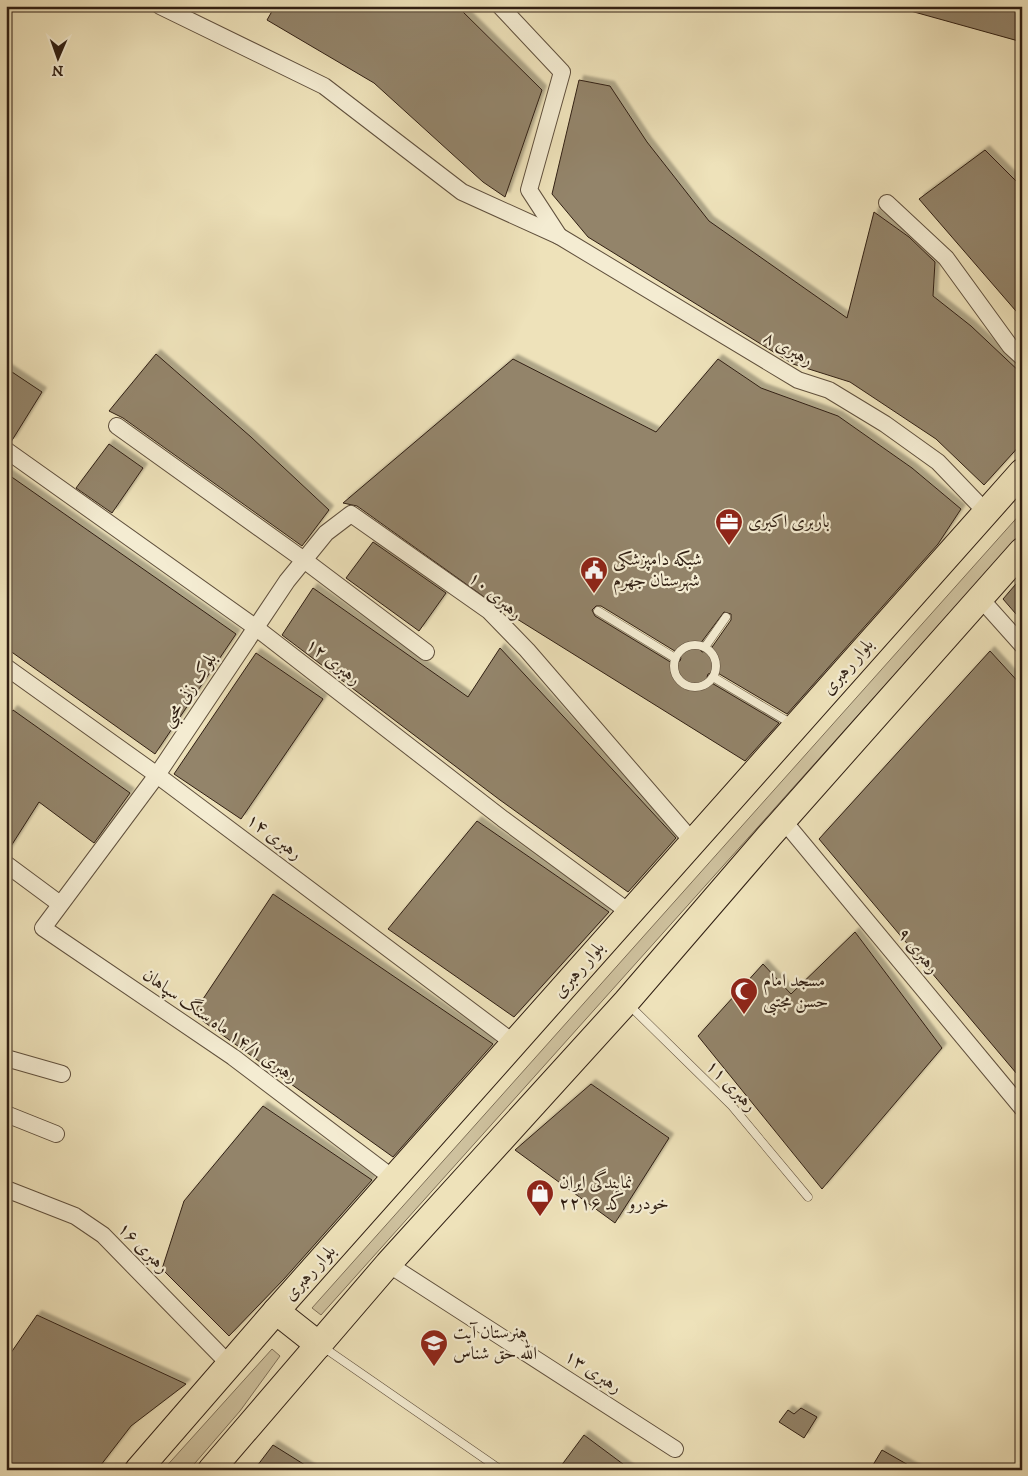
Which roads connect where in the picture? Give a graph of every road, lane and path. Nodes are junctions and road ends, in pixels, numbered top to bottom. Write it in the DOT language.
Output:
graph roads {
  1 [pos="160,6"];
  2 [pos="500,6"];
  3 [pos="887,203"];
  4 [pos="559,236"];
  5 [pos="1022,357"];
  6 [pos="117,426"];
  7 [pos="6,450"];
  8 [pos="1022,472"];
  9 [pos="985,511"];
  10 [pos="1022,552"];
  11 [pos="304,560"];
  12 [pos="980,598"];
  13 [pos="598,611"];
  14 [pos="726,617"];
  15 [pos="255,627"];
  16 [pos="1022,645"];
  17 [pos="704,647"];
  18 [pos="426,652"];
  19 [pos="675,658"];
  20 [pos="6,667"];
  21 [pos="714,677"];
  22 [pos="796,726"];
  23 [pos="157,775"];
  24 [pos="783,820"];
  25 [pos="693,842"];
  26 [pos="6,864"];
  27 [pos="60,904"];
  28 [pos="629,912"];
  29 [pos="626,1002"];
  30 [pos="514,1043"];
  31 [pos="6,1058"];
  32 [pos="62,1074"];
  33 [pos="1022,1108"];
  34 [pos="6,1114"];
  35 [pos="56,1134"];
  36 [pos="394,1179"];
  37 [pos="6,1188"];
  38 [pos="808,1197"];
  39 [pos="388,1264"];
  40 [pos="276,1310"];
  41 [pos="320,1345"];
  42 [pos="230,1365"];
  43 [pos="674,1449"];
  44 [pos="138,1470"];
  45 [pos="211,1470"];
  46 [pos="501,1470"];
  1 -- 4 [label="street, رهبری ۸"];
  2 -- 4 [label="street"];
  3 -- 5 [label="street"];
  4 -- 9 [label="street, رهبری ۸"];
  6 -- 11 [label="street"];
  7 -- 15 [label="street, رهبری ۱۲"];
  8 -- 9 [label="main road, بلوار رهبری"];
  9 -- 22 [label="main road, بلوار رهبری"];
  10 -- 12 [label="main road"];
  11 -- 15 [label="street, رهبری ۱۰"];
  11 -- 18 [label="street"];
  11 -- 25 [label="street, رهبری ۱۰"];
  12 -- 16 [label="street"];
  12 -- 24 [label="main road"];
  13 -- 19 [label="lane"];
  14 -- 17 [label="lane"];
  15 -- 23 [label="street, بلوک زنی محبی"];
  15 -- 28 [label="street, رهبری ۱۲"];
  17 -- 19 [label="lane"];
  17 -- 21 [label="lane"];
  19 -- 21 [label="lane"];
  20 -- 23 [label="street, رهبری ۱۴"];
  21 -- 22 [label="lane"];
  22 -- 25 [label="main road, بلوار رهبری"];
  23 -- 27 [label="street, رهبری ۱۴/۱ ماه سنگ سپاهان"];
  23 -- 30 [label="street, رهبری ۱۴"];
  24 -- 29 [label="main road"];
  24 -- 33 [label="street, رهبری ۹"];
  25 -- 28 [label="main road, بلوار رهبری"];
  26 -- 27 [label="street"];
  27 -- 36 [label="street, رهبری ۱۴/۱ ماه سنگ سپاهان"];
  28 -- 30 [label="main road, بلوار رهبری"];
  29 -- 38 [label="lane, رهبری ۱۱"];
  29 -- 39 [label="main road"];
  30 -- 36 [label="main road, بلوار رهبری"];
  31 -- 32 [label="street"];
  34 -- 35 [label="street"];
  36 -- 40 [label="main road, بلوار رهبری"];
  37 -- 42 [label="street, رهبری ۱۶"];
  39 -- 41 [label="main road"];
  39 -- 43 [label="street, رهبری ۱۳"];
  40 -- 41 [label="main road"];
  40 -- 42 [label="main road, بلوار رهبری"];
  41 -- 45 [label="main road"];
  41 -- 46 [label="lane"];
  42 -- 44 [label="main road, بلوار رهبری"];
}
